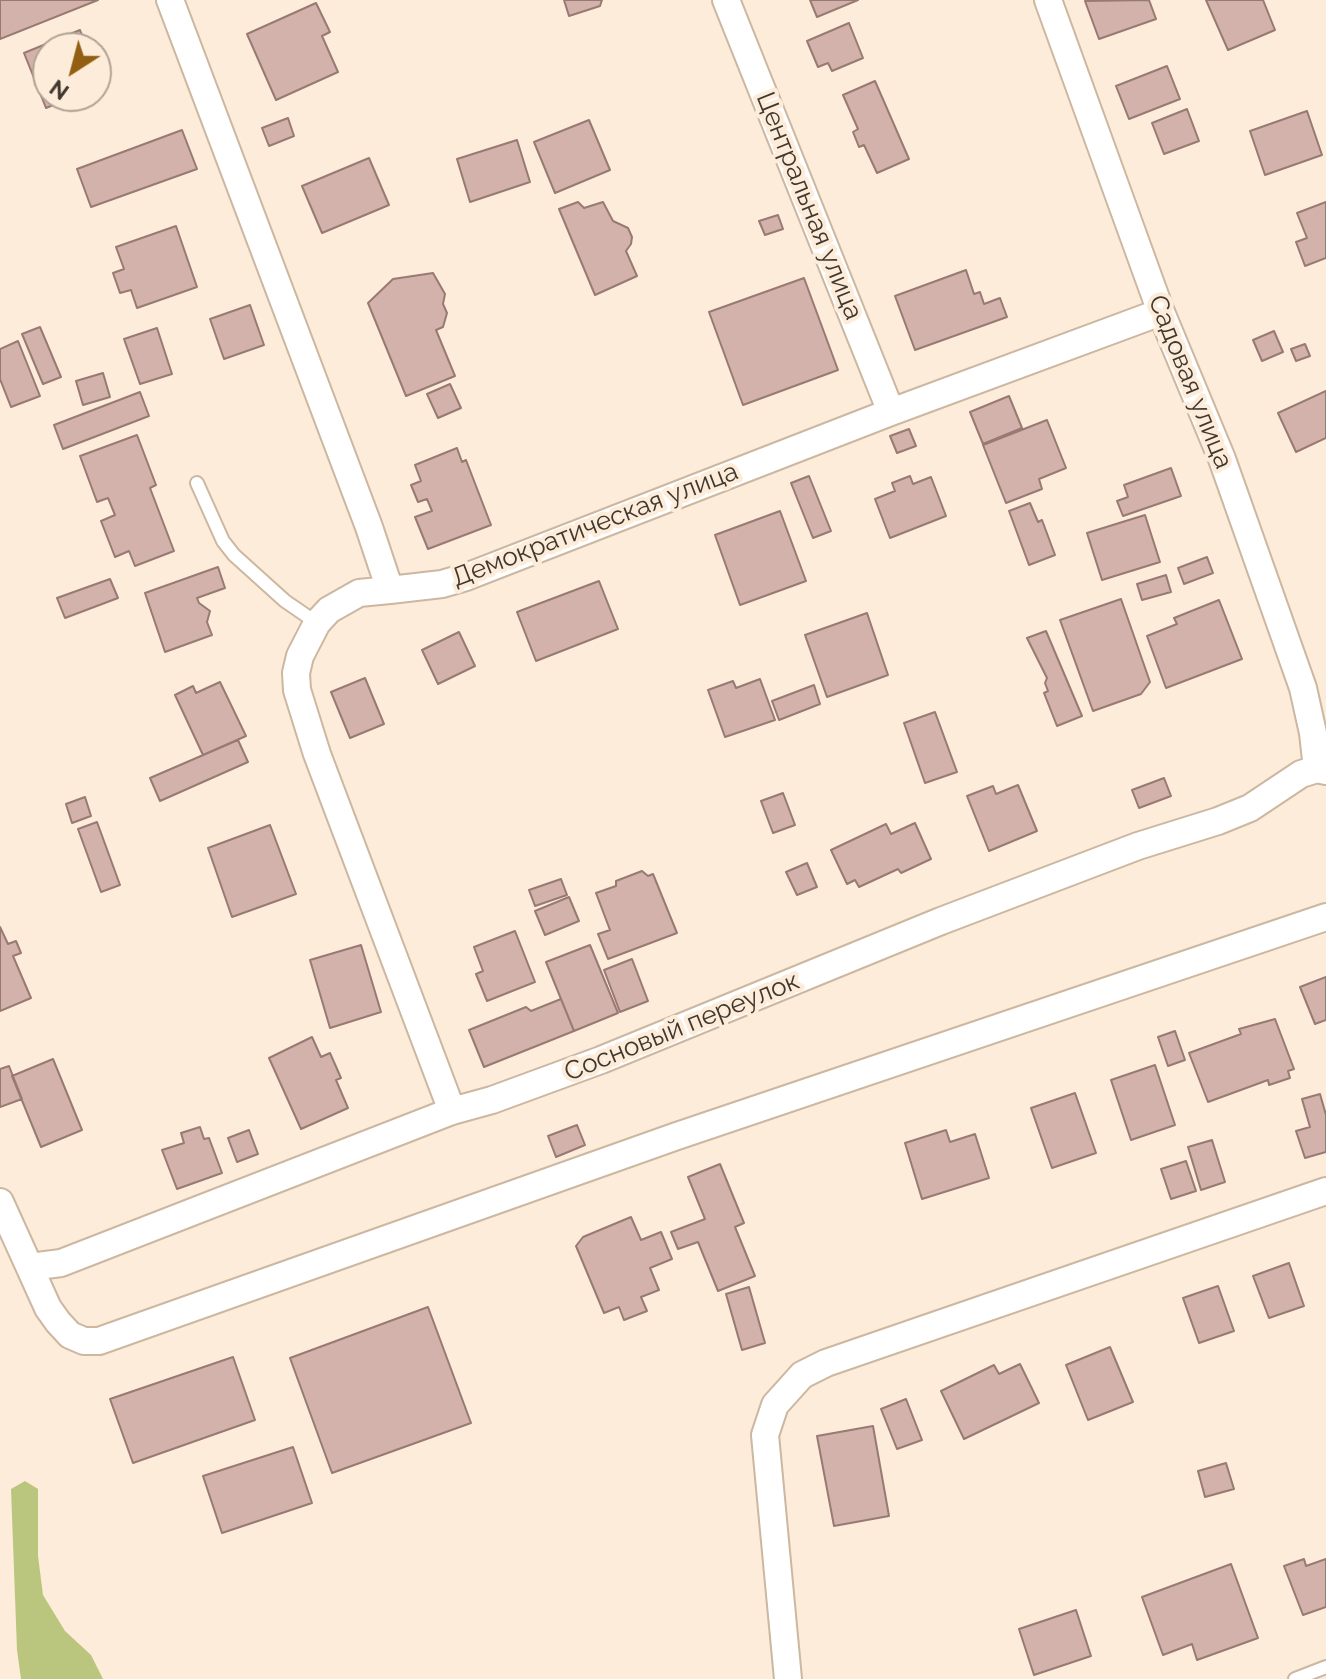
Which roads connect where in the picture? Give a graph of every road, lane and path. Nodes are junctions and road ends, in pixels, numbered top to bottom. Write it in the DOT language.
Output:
graph roads {
  1 [pos="170,0"];
  2 [pos="726,0"];
  3 [pos="1048,0"];
  4 [pos="1161,312"];
  5 [pos="891,412"];
  6 [pos="197,483"];
  7 [pos="390,590"];
  8 [pos="317,623"];
  9 [pos="1322,770"];
  10 [pos="1326,917"];
  11 [pos="452,1111"];
  12 [pos="1326,1191"];
  13 [pos="0,1202"];
  14 [pos="30,1267"];
  15 [pos="1326,1667"];
  16 [pos="788,1679"];
  17 [pos="1295,1679"];
  1 -- 7 [label="street"];
  2 -- 5 [label="street, Центральная улица"];
  3 -- 4 [label="street, Садовая улица"];
  4 -- 5 [label="street, Демократическая улица"];
  4 -- 9 [label="street, Садовая улица"];
  5 -- 7 [label="street, Демократическая улица"];
  6 -- 8 [label="lane"];
  7 -- 8 [label="street, Демократическая улица"];
  8 -- 11 [label="street"];
  9 -- 11 [label="street, Сосновый переулок"];
  10 -- 14 [label="street"];
  11 -- 14 [label="street, Сосновый переулок"];
  12 -- 16 [label="street"];
  13 -- 14 [label="street"];
  15 -- 17 [label="lane"];
}
